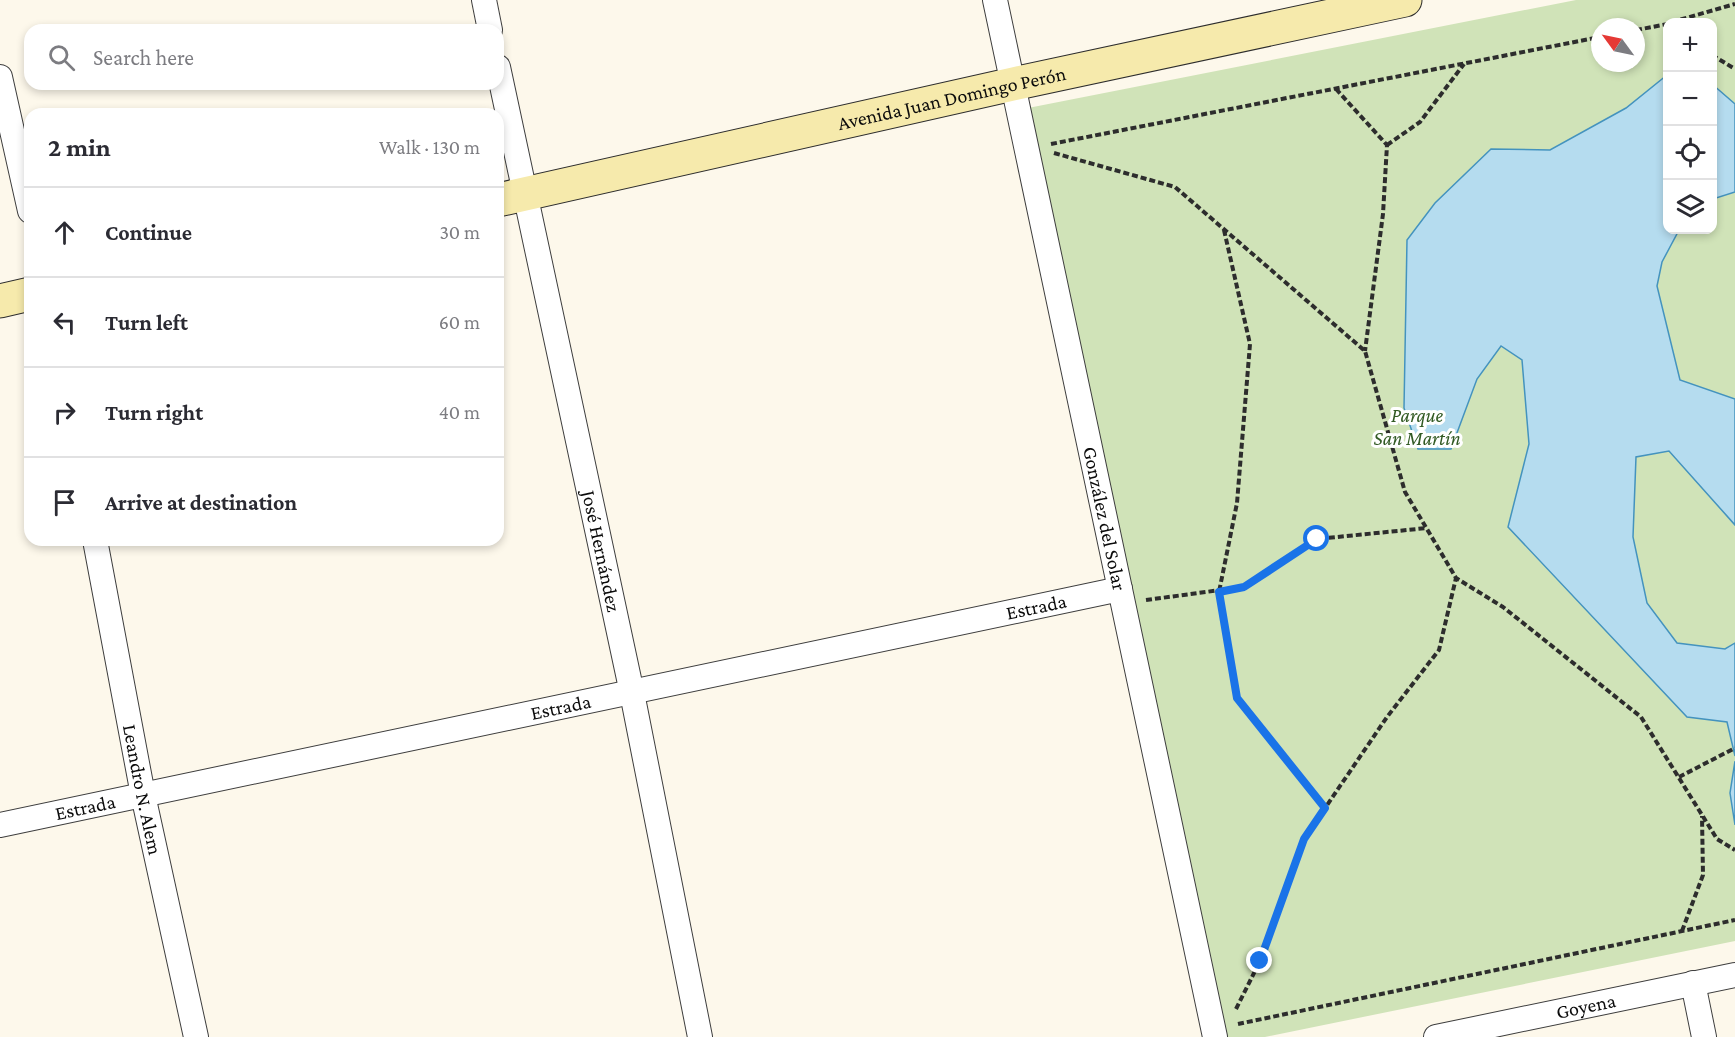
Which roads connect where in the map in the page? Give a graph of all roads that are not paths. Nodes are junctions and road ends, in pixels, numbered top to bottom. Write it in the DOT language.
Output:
graph roads {
  1 [pos="484,0"];
  2 [pos="995,0"];
  3 [pos="1405,0"];
  4 [pos="489,24"];
  5 [pos="0,77"];
  6 [pos="1013,84"];
  7 [pos="500,90"];
  8 [pos="502,108"];
  9 [pos="504,123"];
  10 [pos="24,184"];
  11 [pos="512,197"];
  12 [pos="24,295"];
  13 [pos="0,301"];
  14 [pos="96,546"];
  15 [pos="1130,595"];
  16 [pos="632,693"];
  17 [pos="143,795"];
  18 [pos="0,825"];
  19 [pos="1735,975"];
  20 [pos="1693,984"];
  21 [pos="1214,1033"];
  22 [pos="196,1037"];
  23 [pos="700,1037"];
  24 [pos="1436,1037"];
  25 [pos="1704,1037"];
  1 -- 4 [label="street"];
  2 -- 6 [label="street, González del Solar"];
  3 -- 6 [label="main road, Avenida Juan Domingo Perón"];
  5 -- 10 [label="street"];
  6 -- 11 [label="main road, Avenida Juan Domingo Perón"];
  6 -- 15 [label="street, González del Solar"];
  7 -- 8 [label="street, José Hernández"];
  9 -- 11 [label="street, José Hernández"];
  11 -- 16 [label="street, José Hernández"];
  12 -- 13 [label="main road"];
  14 -- 17 [label="street, Leandro N. Alem"];
  15 -- 16 [label="street, Estrada"];
  15 -- 21 [label="street, González del Solar"];
  16 -- 17 [label="street, Estrada"];
  16 -- 23 [label="street, José Hernández"];
  17 -- 18 [label="street, Estrada"];
  17 -- 22 [label="street, Leandro N. Alem"];
  19 -- 20 [label="street, Goyena"];
  20 -- 24 [label="street, Goyena"];
  20 -- 25 [label="street"];
}
